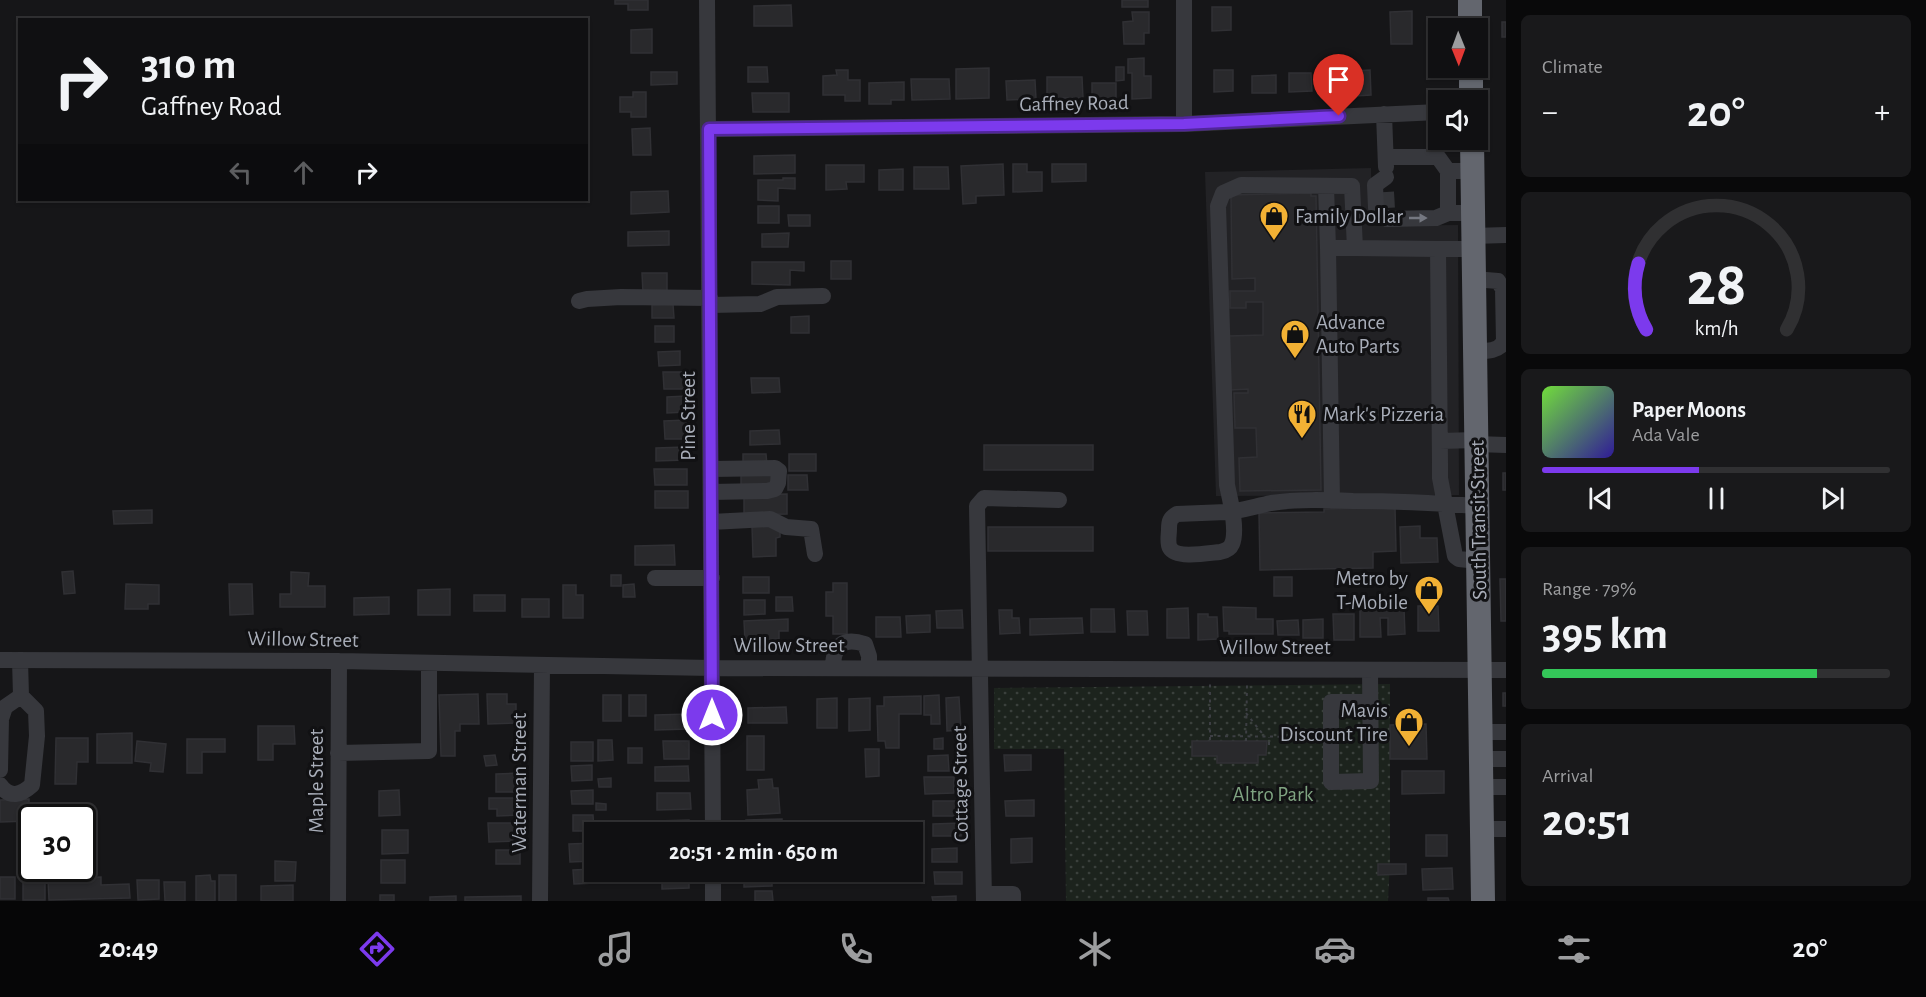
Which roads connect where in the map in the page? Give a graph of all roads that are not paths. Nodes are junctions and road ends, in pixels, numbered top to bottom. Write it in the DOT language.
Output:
graph roads {
  1 [pos="707,0"];
  2 [pos="1184,0"];
  3 [pos="1470,0"];
  4 [pos="1470,18"];
  5 [pos="1428,112"];
  6 [pos="1384,114"];
  7 [pos="1184,124"];
  8 [pos="709,129"];
  9 [pos="1472,150"];
  10 [pos="1386,157"];
  11 [pos="1448,171"];
  12 [pos="1472,171"];
  13 [pos="1326,186"];
  14 [pos="1448,213"];
  15 [pos="1473,233"];
  16 [pos="1506,235"];
  17 [pos="1328,248"];
  18 [pos="1355,248"];
  19 [pos="1438,249"];
  20 [pos="823,296"];
  21 [pos="710,301"];
  22 [pos="579,302"];
  23 [pos="1440,441"];
  24 [pos="1476,442"];
  25 [pos="1506,445"];
  26 [pos="711,469"];
  27 [pos="711,492"];
  28 [pos="1059,500"];
  29 [pos="1332,500"];
  30 [pos="1445,504"];
  31 [pos="1477,506"];
  32 [pos="711,522"];
  33 [pos="815,554"];
  34 [pos="1478,561"];
  35 [pos="656,578"];
  36 [pos="712,578"];
  37 [pos="0,660"];
  38 [pos="20,660"];
  39 [pos="339,661"];
  40 [pos="429,663"];
  41 [pos="542,666"];
  42 [pos="869,667"];
  43 [pos="981,667"];
  44 [pos="712,668"];
  45 [pos="833,668"];
  46 [pos="1370,670"];
  47 [pos="1480,670"];
  48 [pos="1506,670"];
  49 [pos="21,696"];
  50 [pos="1371,702"];
  51 [pos="1481,732"];
  52 [pos="1506,732"];
  53 [pos="338,753"];
  54 [pos="1481,759"];
  55 [pos="1506,759"];
  56 [pos="0,770"];
  57 [pos="0,785"];
  58 [pos="1481,787"];
  59 [pos="1506,787"];
  60 [pos="712,822"];
  61 [pos="1506,828"];
  62 [pos="1482,829"];
  63 [pos="713,882"];
  64 [pos="984,898"];
  65 [pos="338,901"];
  66 [pos="540,901"];
  67 [pos="713,901"];
  68 [pos="1013,901"];
  69 [pos="1483,901"];
  1 -- 8 [label="street, Pine Street"];
  2 -- 7 [label="street"];
  3 -- 4 [label="highway"];
  5 -- 6 [label="street, Gaffney Road"];
  6 -- 7 [label="street, Gaffney Road"];
  6 -- 10 [label="street"];
  7 -- 8 [label="street, Gaffney Road"];
  8 -- 21 [label="street, Pine Street"];
  9 -- 12 [label="highway, South Transit Street"];
  10 -- 11 [label="street"];
  10 -- 14 [label="street, one-way"];
  11 -- 12 [label="street"];
  11 -- 14 [label="street"];
  12 -- 15 [label="highway, South Transit Street"];
  13 -- 17 [label="street"];
  13 -- 18 [label="street"];
  13 -- 29 [label="street"];
  14 -- 15 [label="street"];
  15 -- 16 [label="street"];
  15 -- 19 [label="street"];
  15 -- 24 [label="highway, South Transit Street"];
  17 -- 18 [label="street"];
  17 -- 29 [label="street"];
  18 -- 19 [label="street"];
  19 -- 23 [label="street"];
  20 -- 21 [label="street"];
  21 -- 22 [label="street"];
  21 -- 26 [label="street, Pine Street"];
  23 -- 24 [label="street"];
  23 -- 30 [label="street"];
  24 -- 25 [label="street"];
  24 -- 31 [label="highway, South Transit Street"];
  26 -- 27 [label="street, Pine Street"];
  26 -- 27 [label="street"];
  27 -- 32 [label="street, Pine Street"];
  28 -- 43 [label="street, Cottage Street"];
  29 -- 30 [label="street"];
  30 -- 31 [label="street"];
  30 -- 34 [label="street"];
  31 -- 34 [label="highway, South Transit Street"];
  32 -- 33 [label="street"];
  32 -- 36 [label="street, Pine Street"];
  34 -- 47 [label="highway, South Transit Street"];
  35 -- 36 [label="street"];
  36 -- 44 [label="street, Pine Street"];
  37 -- 38 [label="street, Willow Street"];
  38 -- 39 [label="street, Willow Street"];
  38 -- 49 [label="street"];
  39 -- 40 [label="street, Willow Street"];
  39 -- 53 [label="street, Maple Street"];
  40 -- 41 [label="street, Willow Street"];
  40 -- 53 [label="street"];
  41 -- 44 [label="street, Willow Street"];
  41 -- 66 [label="street, Waterman Street"];
  42 -- 43 [label="street, Willow Street"];
  42 -- 45 [label="street, Willow Street"];
  42 -- 45 [label="street"];
  43 -- 46 [label="street, Willow Street"];
  43 -- 64 [label="street, Cottage Street"];
  44 -- 45 [label="street, Willow Street"];
  44 -- 60 [label="street, Pine Street"];
  46 -- 47 [label="street, Willow Street"];
  46 -- 50 [label="street"];
  47 -- 48 [label="street, Willow Street"];
  47 -- 51 [label="highway, South Transit Street"];
  49 -- 56 [label="street"];
  49 -- 57 [label="street"];
  50 -- 50 [label="street"];
  51 -- 52 [label="street"];
  51 -- 54 [label="highway, South Transit Street"];
  53 -- 65 [label="street, Maple Street"];
  54 -- 55 [label="street"];
  54 -- 58 [label="highway, South Transit Street"];
  58 -- 59 [label="street"];
  58 -- 62 [label="highway, South Transit Street"];
  61 -- 62 [label="street"];
  62 -- 69 [label="highway, South Transit Street"];
  63 -- 67 [label="street"];
  64 -- 68 [label="street"];
}
